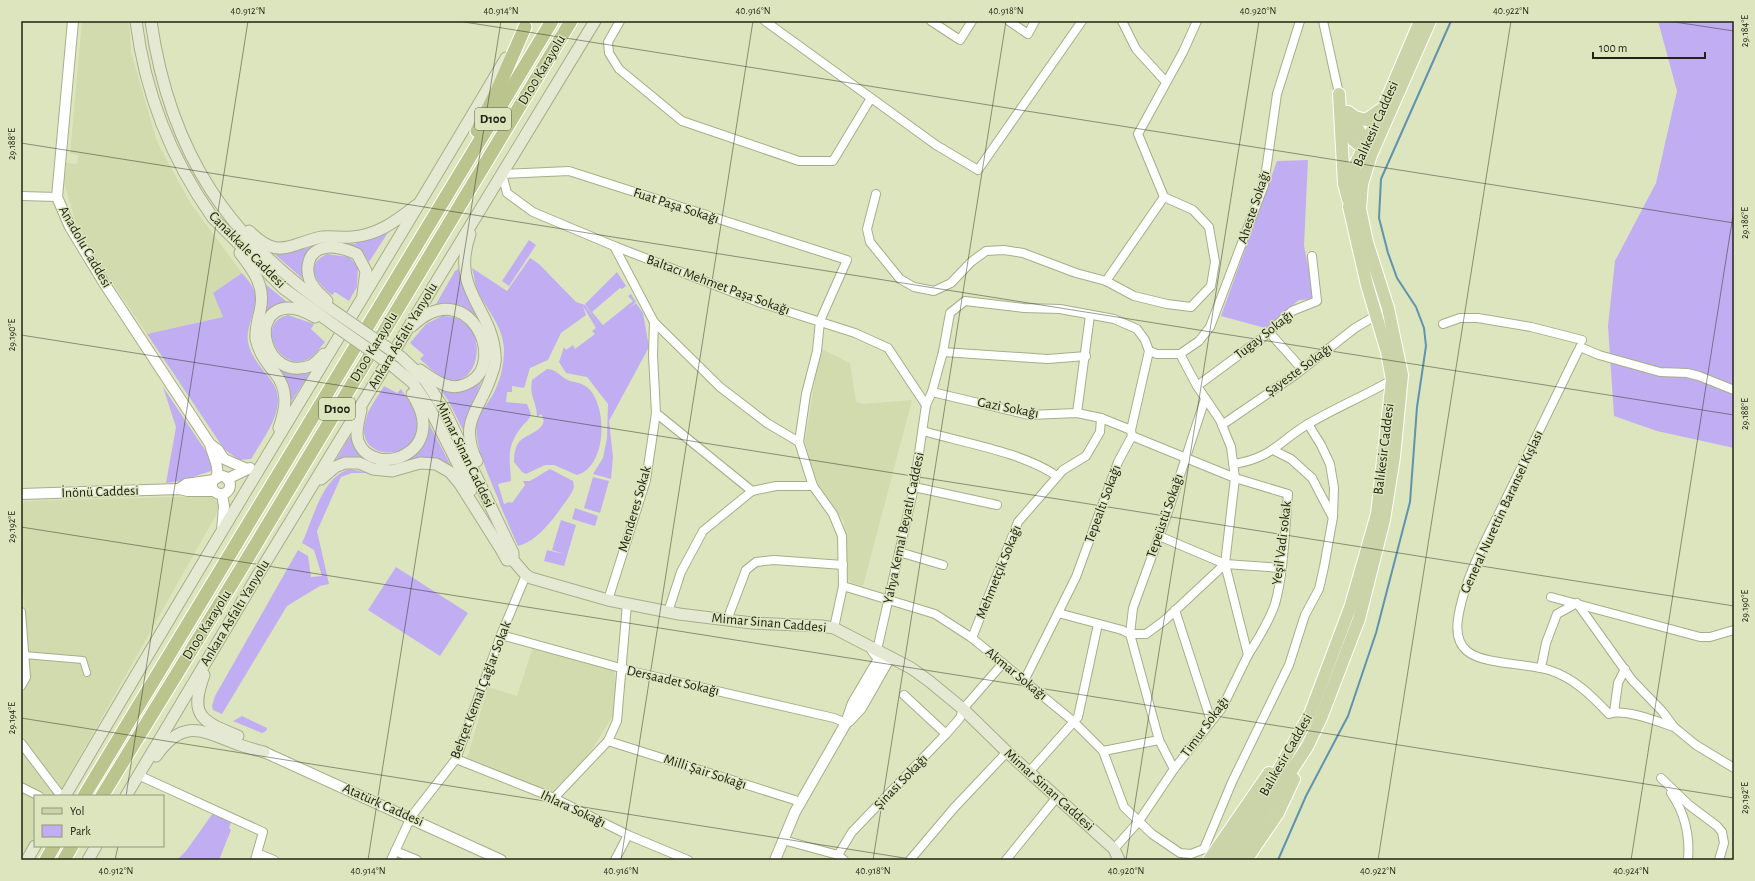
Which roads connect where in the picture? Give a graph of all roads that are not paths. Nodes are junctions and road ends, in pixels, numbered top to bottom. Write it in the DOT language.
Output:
graph roads {
  1 [pos="73,21"];
  2 [pos="136,21"];
  3 [pos="151,21"];
  4 [pos="552,21"];
  5 [pos="571,21"];
  6 [pos="595,21"];
  7 [pos="620,21"];
  8 [pos="765,21"];
  9 [pos="931,21"];
  10 [pos="972,21"];
  11 [pos="1009,21"];
  12 [pos="1035,21"];
  13 [pos="1082,21"];
  14 [pos="1122,21"];
  15 [pos="1197,21"];
  16 [pos="1300,21"];
  17 [pos="1323,21"];
  18 [pos="1420,21"];
  19 [pos="1430,21"];
  20 [pos="526,24"];
  21 [pos="1166,82"];
  22 [pos="1339,94"];
  23 [pos="871,98"];
  24 [pos="1383,108"];
  25 [pos="1344,114"];
  26 [pos="1369,145"];
  27 [pos="502,174"];
  28 [pos="876,194"];
  29 [pos="21,196"];
  30 [pos="215,196"];
  31 [pos="57,197"];
  32 [pos="1164,197"];
  33 [pos="424,199"];
  34 [pos="1355,208"];
  35 [pos="434,216"];
  36 [pos="213,218"];
  37 [pos="475,220"];
  38 [pos="614,246"];
  39 [pos="1312,256"];
  40 [pos="1106,281"];
  41 [pos="363,299"];
  42 [pos="1090,315"];
  43 [pos="1377,315"];
  44 [pos="341,316"];
  45 [pos="820,321"];
  46 [pos="654,322"];
  47 [pos="1443,324"];
  48 [pos="334,325"];
  49 [pos="1269,332"];
  50 [pos="405,333"];
  51 [pos="1580,346"];
  52 [pos="331,349"];
  53 [pos="1149,351"];
  54 [pos="943,352"];
  55 [pos="1180,354"];
  56 [pos="1086,356"];
  57 [pos="401,358"];
  58 [pos="394,367"];
  59 [pos="1302,370"];
  60 [pos="1392,380"];
  61 [pos="1197,386"];
  62 [pos="1734,390"];
  63 [pos="932,392"];
  64 [pos="1205,398"];
  65 [pos="362,404"];
  66 [pos="926,405"];
  67 [pos="656,413"];
  68 [pos="1078,413"];
  69 [pos="1101,418"];
  70 [pos="1308,424"];
  71 [pos="1222,425"];
  72 [pos="923,432"];
  73 [pos="1131,433"];
  74 [pos="799,442"];
  75 [pos="210,444"];
  76 [pos="273,448"];
  77 [pos="1273,450"];
  78 [pos="1185,457"];
  79 [pos="224,459"];
  80 [pos="266,460"];
  81 [pos="1234,464"];
  82 [pos="247,469"];
  83 [pos="1057,476"];
  84 [pos="222,478"];
  85 [pos="1235,478"];
  86 [pos="813,486"];
  87 [pos="914,487"];
  88 [pos="312,488"];
  89 [pos="179,489"];
  90 [pos="752,491"];
  91 [pos="218,493"];
  92 [pos="21,494"];
  93 [pos="997,506"];
  94 [pos="1333,517"];
  95 [pos="498,522"];
  96 [pos="222,532"];
  97 [pos="1159,536"];
  98 [pos="499,546"];
  99 [pos="899,552"];
  100 [pos="513,560"];
  101 [pos="1225,564"];
  102 [pos="842,565"];
  103 [pos="943,565"];
  104 [pos="1281,568"];
  105 [pos="526,575"];
  106 [pos="843,586"];
  107 [pos="1552,597"];
  108 [pos="608,600"];
  109 [pos="888,600"];
  110 [pos="1577,602"];
  111 [pos="627,604"];
  112 [pos="1175,610"];
  113 [pos="21,612"];
  114 [pos="668,612"];
  115 [pos="1058,613"];
  116 [pos="727,620"];
  117 [pos="1098,624"];
  118 [pos="834,628"];
  119 [pos="1734,630"];
  120 [pos="501,634"];
  121 [pos="1130,634"];
  122 [pos="972,638"];
  123 [pos="874,648"];
  124 [pos="211,653"];
  125 [pos="24,655"];
  126 [pos="1248,655"];
  127 [pos="890,657"];
  128 [pos="1003,663"];
  129 [pos="620,668"];
  130 [pos="1541,668"];
  131 [pos="1625,669"];
  132 [pos="86,673"];
  133 [pos="1024,681"];
  134 [pos="21,686"];
  135 [pos="904,695"];
  136 [pos="964,709"];
  137 [pos="1614,712"];
  138 [pos="1073,721"];
  139 [pos="1211,722"];
  140 [pos="846,724"];
  141 [pos="1674,727"];
  142 [pos="946,734"];
  143 [pos="1159,740"];
  144 [pos="1296,740"];
  145 [pos="608,741"];
  146 [pos="21,743"];
  147 [pos="1307,747"];
  148 [pos="1103,751"];
  149 [pos="264,752"];
  150 [pos="1007,752"];
  151 [pos="456,759"];
  152 [pos="1734,768"];
  153 [pos="1174,769"];
  154 [pos="1029,772"];
  155 [pos="138,775"];
  156 [pos="21,787"];
  157 [pos="36,795"];
  158 [pos="60,795"];
  159 [pos="66,795"];
  160 [pos="85,795"];
  161 [pos="103,795"];
  162 [pos="127,795"];
  163 [pos="1057,797"];
  164 [pos="554,798"];
  165 [pos="801,802"];
  166 [pos="411,818"];
  167 [pos="1139,821"];
  168 [pos="628,835"];
  169 [pos="783,840"];
  170 [pos="34,847"];
  171 [pos="53,847"];
  172 [pos="71,847"];
  173 [pos="95,847"];
  174 [pos="1114,849"];
  175 [pos="396,851"];
  176 [pos="256,856"];
  177 [pos="841,857"];
  178 [pos="27,860"];
  179 [pos="46,860"];
  180 [pos="64,860"];
  181 [pos="88,860"];
  182 [pos="274,860"];
  183 [pos="391,860"];
  184 [pos="417,860"];
  185 [pos="501,860"];
  186 [pos="615,860"];
  187 [pos="688,860"];
  188 [pos="775,860"];
  189 [pos="910,860"];
  190 [pos="1006,860"];
  191 [pos="1119,860"];
  192 [pos="1209,860"];
  193 [pos="1221,860"];
  194 [pos="1233,860"];
  195 [pos="1246,860"];
  196 [pos="1688,860"];
  197 [pos="1719,860"];
  1 -- 31 [label="street, Anadolu Caddesi"];
  2 -- 36 [label="main road, Canakkale Caddesi"];
  3 -- 30 [label="main road, Canakkale Caddesi"];
  4 -- 35 [label="highway, D100 Karayolu / D100"];
  5 -- 161 [label="highway, D100 Karayolu / D100"];
  6 -- 27 [label="main road, Ankara Asfaltı Yanyolu"];
  7 -- 23 [label="street"];
  8 -- 23 [label="street"];
  9 -- 10 [label="street"];
  11 -- 12 [label="street"];
  13 -- 23 [label="street"];
  14 -- 21 [label="street"];
  15 -- 21 [label="street"];
  16 -- 55 [label="street, Aheste Sokağı"];
  17 -- 22 [label="street"];
  18 -- 24 [label="main road, Balıkesir Caddesi"];
  19 -- 26 [label="main road, Balıkesir Caddesi"];
  20 -- 33 [label="main road"];
  20 -- 35 [label="highway"];
  21 -- 32 [label="street"];
  22 -- 25 [label="main road"];
  24 -- 25 [label="main road"];
  24 -- 26 [label="main road, Balıkesir Caddesi"];
  25 -- 26 [label="main road"];
  25 -- 34 [label="main road"];
  26 -- 34 [label="main road, Balıkesir Caddesi"];
  27 -- 37 [label="main road, Ankara Asfaltı Yanyolu"];
  27 -- 38 [label="street, Baltacı Mehmet Paşa Sokağı"];
  27 -- 45 [label="street, Fuat Paşa Sokağı"];
  28 -- 40 [label="street"];
  29 -- 31 [label="street"];
  30 -- 33 [label="main road"];
  30 -- 44 [label="main road, Canakkale Caddesi"];
  31 -- 75 [label="street, Anadolu Caddesi"];
  32 -- 40 [label="street"];
  32 -- 40 [label="street"];
  33 -- 41 [label="main road"];
  34 -- 43 [label="main road, Balıkesir Caddesi"];
  34 -- 147 [label="main road, Balıkesir Caddesi"];
  35 -- 160 [label="highway, D100 Karayolu / D100"];
  36 -- 48 [label="main road, Canakkale Caddesi"];
  36 -- 76 [label="main road"];
  37 -- 50 [label="main road, Ankara Asfaltı Yanyolu"];
  37 -- 95 [label="main road"];
  38 -- 45 [label="street, Baltacı Mehmet Paşa Sokağı"];
  38 -- 46 [label="street"];
  39 -- 49 [label="street, Tugay Sokağı"];
  41 -- 44 [label="main road"];
  41 -- 52 [label="main road"];
  42 -- 53 [label="street, Yahya Kemal Beyatlı Caddesi"];
  42 -- 54 [label="street, Yahya Kemal Beyatlı Caddesi"];
  42 -- 56 [label="street"];
  43 -- 59 [label="street, Şayeste Sokağı"];
  43 -- 60 [label="main road, Balıkesir Caddesi"];
  44 -- 57 [label="main road, bridge"];
  45 -- 66 [label="street, Baltacı Mehmet Paşa Sokağı"];
  45 -- 74 [label="street"];
  46 -- 67 [label="street, Menderes Sokak"];
  46 -- 74 [label="street"];
  47 -- 51 [label="street"];
  48 -- 52 [label="main road"];
  48 -- 58 [label="main road, bridge"];
  49 -- 59 [label="street"];
  49 -- 61 [label="street, Tugay Sokağı"];
  50 -- 57 [label="main road"];
  50 -- 65 [label="main road, Ankara Asfaltı Yanyolu"];
  51 -- 62 [label="street"];
  51 -- 130 [label="street, General Nurettin Baransel Kışlası"];
  52 -- 76 [label="main road"];
  53 -- 55 [label="street"];
  53 -- 73 [label="street, Tepealtı Sokağı"];
  54 -- 56 [label="street"];
  54 -- 63 [label="street, Yahya Kemal Beyatlı Caddesi"];
  55 -- 61 [label="street"];
  56 -- 68 [label="street"];
  57 -- 95 [label="main road, Mimar Sinan Caddesi"];
  58 -- 65 [label="main road"];
  58 -- 98 [label="main road, Mimar Sinan Caddesi"];
  59 -- 71 [label="street, Şayeste Sokağı"];
  60 -- 70 [label="street"];
  60 -- 144 [label="main road, Balıkesir Caddesi"];
  61 -- 64 [label="street"];
  63 -- 66 [label="street, Yahya Kemal Beyatlı Caddesi"];
  63 -- 68 [label="street, Gazi Sokağı"];
  64 -- 71 [label="street"];
  64 -- 78 [label="street, Tepeüstü Sokağı"];
  65 -- 88 [label="main road, Ankara Asfaltı Yanyolu"];
  66 -- 72 [label="street, Yahya Kemal Beyatlı Caddesi"];
  67 -- 90 [label="street"];
  67 -- 108 [label="street, Menderes Sokak"];
  68 -- 69 [label="street, Gazi Sokağı"];
  69 -- 73 [label="street, Gazi Sokağı"];
  69 -- 83 [label="street, Mehmetçik Sokağı"];
  70 -- 77 [label="street"];
  70 -- 94 [label="street"];
  71 -- 81 [label="street"];
  72 -- 83 [label="street"];
  72 -- 87 [label="street, Yahya Kemal Beyatlı Caddesi"];
  73 -- 78 [label="street, Yeşil Vadi sokak"];
  73 -- 115 [label="street, Tepealtı Sokağı"];
  74 -- 86 [label="street"];
  75 -- 79 [label="street, Anadolu Caddesi"];
  75 -- 84 [label="street, Anadolu Caddesi"];
  76 -- 80 [label="main road"];
  77 -- 81 [label="street"];
  77 -- 94 [label="street"];
  78 -- 85 [label="street, Yeşil Vadi sokak"];
  78 -- 97 [label="street, Tepeüstü Sokağı"];
  79 -- 82 [label="street, Anadolu Caddesi"];
  79 -- 84 [label="street"];
  80 -- 82 [label="street, İnönü Caddesi"];
  80 -- 96 [label="main road"];
  81 -- 85 [label="street"];
  82 -- 84 [label="street, İnönü Caddesi"];
  83 -- 122 [label="street, Mehmetçik Sokağı"];
  84 -- 89 [label="street, İnönü Caddesi"];
  84 -- 91 [label="street"];
  84 -- 91 [label="street"];
  85 -- 101 [label="street"];
  85 -- 104 [label="street, Yeşil Vadi sokak"];
  86 -- 90 [label="street"];
  86 -- 102 [label="street"];
  87 -- 93 [label="street"];
  87 -- 99 [label="street, Yahya Kemal Beyatlı Caddesi"];
  88 -- 98 [label="main road"];
  88 -- 124 [label="main road, Ankara Asfaltı Yanyolu"];
  89 -- 91 [label="street, İnönü Caddesi"];
  89 -- 92 [label="street, İnönü Caddesi"];
  90 -- 114 [label="street"];
  91 -- 96 [label="street"];
  94 -- 167 [label="street, Akmar Sokağı"];
  95 -- 100 [label="main road, Mimar Sinan Caddesi"];
  96 -- 159 [label="main road"];
  97 -- 101 [label="street"];
  97 -- 121 [label="street, Tepeüstü Sokağı"];
  98 -- 100 [label="main road, Mimar Sinan Caddesi"];
  99 -- 103 [label="street"];
  99 -- 109 [label="street, Yahya Kemal Beyatlı Caddesi"];
  100 -- 105 [label="main road, Mimar Sinan Caddesi"];
  101 -- 104 [label="street"];
  101 -- 112 [label="street"];
  101 -- 126 [label="street"];
  102 -- 106 [label="street"];
  102 -- 116 [label="street"];
  104 -- 126 [label="street, Yeşil Vadi sokak"];
  105 -- 108 [label="main road, Mimar Sinan Caddesi"];
  105 -- 120 [label="street, Behçet Kemal Çağlar Sokak"];
  106 -- 109 [label="street, Akmar Sokağı"];
  106 -- 118 [label="street"];
  107 -- 110 [label="street"];
  108 -- 111 [label="main road, Mimar Sinan Caddesi"];
  109 -- 122 [label="street, Akmar Sokağı"];
  109 -- 123 [label="street, Yahya Kemal Beyatlı Caddesi"];
  110 -- 119 [label="street"];
  110 -- 130 [label="street"];
  110 -- 131 [label="street, General Nurettin Baransel Kışlası"];
  111 -- 114 [label="main road, Mimar Sinan Caddesi"];
  111 -- 129 [label="street"];
  112 -- 121 [label="street"];
  112 -- 139 [label="street"];
  113 -- 125 [label="street"];
  114 -- 116 [label="main road, Mimar Sinan Caddesi"];
  115 -- 117 [label="street"];
  115 -- 133 [label="street, Tepealtı Sokağı"];
  116 -- 118 [label="main road, Mimar Sinan Caddesi"];
  117 -- 121 [label="street"];
  117 -- 138 [label="street"];
  118 -- 123 [label="main road, Mimar Sinan Caddesi"];
  120 -- 129 [label="street, Dersaadet Sokağı"];
  120 -- 151 [label="street, Behçet Kemal Çağlar Sokak"];
  121 -- 143 [label="street"];
  122 -- 128 [label="street, Akmar Sokağı"];
  123 -- 127 [label="main road, Mimar Sinan Caddesi"];
  123 -- 140 [label="street"];
  124 -- 149 [label="main road"];
  124 -- 155 [label="main road, Ankara Asfaltı Yanyolu"];
  125 -- 132 [label="street"];
  125 -- 134 [label="street"];
  126 -- 139 [label="street, Timur Sokağı"];
  127 -- 136 [label="main road, Mimar Sinan Caddesi"];
  127 -- 140 [label="street"];
  128 -- 133 [label="street, Akmar Sokağı"];
  128 -- 136 [label="street, Şinasi Sokağı"];
  129 -- 140 [label="street, Dersaadet Sokağı"];
  129 -- 145 [label="street"];
  130 -- 137 [label="street, General Nurettin Baransel Kışlası"];
  131 -- 137 [label="street"];
  131 -- 141 [label="street, General Nurettin Baransel Kışlası"];
  133 -- 138 [label="street, Akmar Sokağı"];
  135 -- 142 [label="street"];
  136 -- 142 [label="street, Şinasi Sokağı"];
  136 -- 150 [label="main road, Mimar Sinan Caddesi"];
  137 -- 141 [label="street, General Nurettin Baransel Kışlası"];
  138 -- 148 [label="street, Akmar Sokağı"];
  138 -- 154 [label="street"];
  139 -- 153 [label="street, Timur Sokağı"];
  140 -- 165 [label="street"];
  141 -- 152 [label="street, General Nurettin Baransel Kışlası"];
  142 -- 177 [label="street, Şinasi Sokağı"];
  143 -- 148 [label="street"];
  143 -- 153 [label="street"];
  144 -- 192 [label="main road"];
  144 -- 193 [label="main road, Balıkesir Caddesi"];
  145 -- 164 [label="street"];
  145 -- 165 [label="street, Milli Şair Sokağı"];
  146 -- 158 [label="street"];
  147 -- 194 [label="main road, Balıkesir Caddesi"];
  147 -- 195 [label="main road"];
  148 -- 167 [label="street, Akmar Sokağı"];
  149 -- 155 [label="main road"];
  149 -- 166 [label="street, Atatürk Caddesi"];
  150 -- 154 [label="main road, Mimar Sinan Caddesi"];
  150 -- 189 [label="street"];
  151 -- 164 [label="street, Ihlara Sokağı"];
  151 -- 166 [label="street, Behçet Kemal Çağlar Sokak"];
  153 -- 167 [label="street, Timur Sokağı"];
  154 -- 163 [label="main road, Mimar Sinan Caddesi"];
  155 -- 162 [label="main road, Ankara Asfaltı Yanyolu"];
  155 -- 176 [label="street"];
  156 -- 157 [label="street"];
  163 -- 174 [label="main road, Mimar Sinan Caddesi"];
  163 -- 190 [label="street"];
  164 -- 168 [label="street, Ihlara Sokağı"];
  165 -- 169 [label="street"];
  166 -- 175 [label="street, Behçet Kemal Çağlar Sokak"];
  166 -- 185 [label="street, Atatürk Caddesi"];
  167 -- 174 [label="street, Timur Sokağı"];
  168 -- 186 [label="street"];
  168 -- 187 [label="street, Ihlara Sokağı"];
  169 -- 177 [label="street"];
  169 -- 188 [label="street"];
  170 -- 178 [label="main road"];
  171 -- 179 [label="highway"];
  172 -- 180 [label="highway"];
  173 -- 181 [label="main road"];
  174 -- 191 [label="main road, Mimar Sinan Caddesi"];
  175 -- 183 [label="street, Behçet Kemal Çağlar Sokak"];
  175 -- 184 [label="street"];
  176 -- 182 [label="street"];
  196 -- 197 [label="street"];
}
